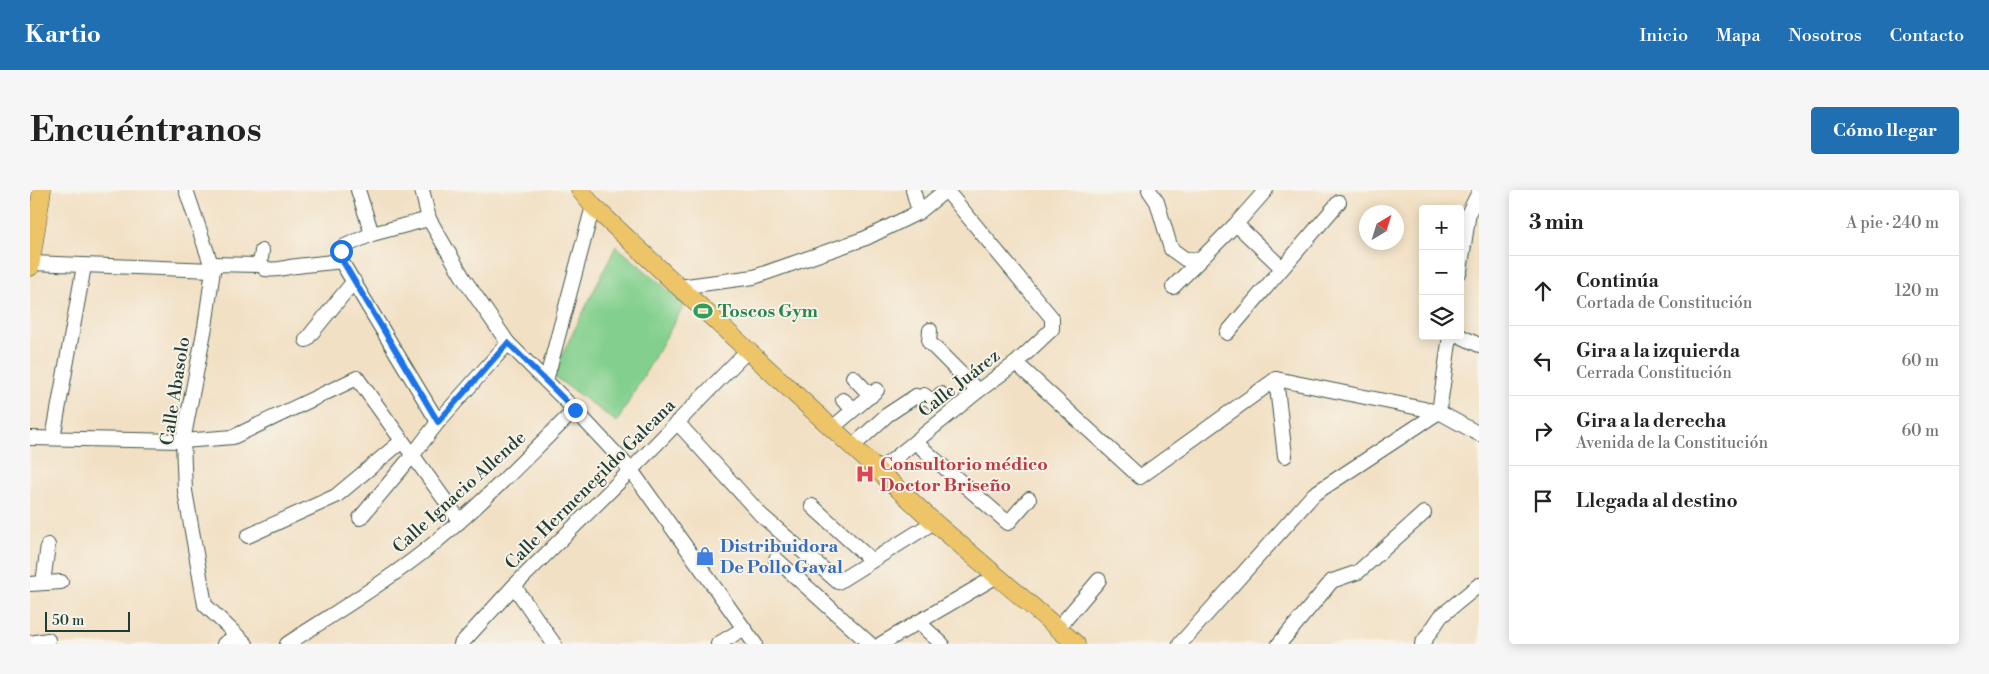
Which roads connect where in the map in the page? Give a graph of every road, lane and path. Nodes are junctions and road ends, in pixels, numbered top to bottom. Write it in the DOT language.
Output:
graph roads {
  1 [pos="42,190"];
  2 [pos="186,190"];
  3 [pos="358,190"];
  4 [pos="422,190"];
  5 [pos="580,190"];
  6 [pos="913,190"];
  7 [pos="946,190"];
  8 [pos="1149,190"];
  9 [pos="1266,190"];
  10 [pos="1479,192"];
  11 [pos="1339,202"];
  12 [pos="593,206"];
  13 [pos="919,212"];
  14 [pos="1474,214"];
  15 [pos="33,218"];
  16 [pos="429,219"];
  17 [pos="1236,224"];
  18 [pos="372,234"];
  19 [pos="262,251"];
  20 [pos="1464,255"];
  21 [pos="342,260"];
  22 [pos="1200,260"];
  23 [pos="30,265"];
  24 [pos="84,266"];
  25 [pos="212,267"];
  26 [pos="1282,268"];
  27 [pos="265,269"];
  28 [pos="354,281"];
  29 [pos="1173,286"];
  30 [pos="679,287"];
  31 [pos="930,330"];
  32 [pos="1227,333"];
  33 [pos="1464,338"];
  34 [pos="306,340"];
  35 [pos="1449,340"];
  36 [pos="508,343"];
  37 [pos="1479,345"];
  38 [pos="747,351"];
  39 [pos="1016,363"];
  40 [pos="852,377"];
  41 [pos="1276,379"];
  42 [pos="546,381"];
  43 [pos="978,391"];
  44 [pos="941,394"];
  45 [pos="575,410"];
  46 [pos="1439,412"];
  47 [pos="438,422"];
  48 [pos="677,422"];
  49 [pos="832,428"];
  50 [pos="1479,434"];
  51 [pos="30,438"];
  52 [pos="53,438"];
  53 [pos="183,441"];
  54 [pos="402,441"];
  55 [pos="915,442"];
  56 [pos="852,447"];
  57 [pos="412,456"];
  58 [pos="1285,456"];
  59 [pos="632,470"];
  60 [pos="879,471"];
  61 [pos="1029,499"];
  62 [pos="812,506"];
  63 [pos="1424,513"];
  64 [pos="360,518"];
  65 [pos="460,522"];
  66 [pos="934,522"];
  67 [pos="248,536"];
  68 [pos="48,546"];
  69 [pos="776,559"];
  70 [pos="871,560"];
  71 [pos="997,576"];
  72 [pos="1099,580"];
  73 [pos="61,582"];
  74 [pos="37,584"];
  75 [pos="1479,585"];
  76 [pos="514,586"];
  77 [pos="918,622"];
  78 [pos="1059,627"];
  79 [pos="743,629"];
  80 [pos="48,640"];
  81 [pos="241,640"];
  82 [pos="30,643"];
  83 [pos="224,644"];
  84 [pos="287,644"];
  85 [pos="461,644"];
  86 [pos="554,644"];
  87 [pos="718,644"];
  88 [pos="755,644"];
  89 [pos="870,644"];
  90 [pos="882,644"];
  91 [pos="942,644"];
  92 [pos="1076,644"];
  93 [pos="1180,644"];
  94 [pos="1278,644"];
  95 [pos="1422,644"];
  1 -- 15 [label="main road"];
  2 -- 25 [label="street, Calle Abasolo"];
  3 -- 18 [label="street"];
  4 -- 16 [label="street"];
  5 -- 12 [label="main road"];
  6 -- 13 [label="street"];
  7 -- 13 [label="street"];
  7 -- 39 [label="street, Calle Juárez"];
  8 -- 22 [label="street"];
  9 -- 17 [label="street"];
  10 -- 14 [label="street"];
  11 -- 26 [label="street"];
  12 -- 30 [label="main road"];
  12 -- 42 [label="street"];
  13 -- 30 [label="street"];
  14 -- 20 [label="street"];
  15 -- 23 [label="main road"];
  16 -- 18 [label="street"];
  16 -- 36 [label="street"];
  17 -- 22 [label="street"];
  17 -- 26 [label="street"];
  18 -- 21 [label="street"];
  19 -- 25 [label="street"];
  21 -- 27 [label="street"];
  21 -- 28 [label="street"];
  22 -- 29 [label="street"];
  23 -- 24 [label="street"];
  24 -- 25 [label="street"];
  24 -- 52 [label="street"];
  25 -- 53 [label="street, Calle Abasolo"];
  26 -- 32 [label="street"];
  28 -- 34 [label="street"];
  28 -- 47 [label="street"];
  30 -- 38 [label="main road"];
  31 -- 43 [label="street"];
  33 -- 37 [label="street"];
  35 -- 46 [label="street"];
  36 -- 42 [label="street"];
  36 -- 47 [label="street"];
  38 -- 48 [label="street, Calle Hermenegildo Galeana"];
  38 -- 49 [label="main road"];
  39 -- 41 [label="street"];
  39 -- 43 [label="street, Calle Juárez"];
  40 -- 49 [label="street"];
  41 -- 46 [label="street"];
  41 -- 58 [label="street"];
  42 -- 45 [label="street"];
  43 -- 55 [label="street, Calle Juárez"];
  44 -- 56 [label="street"];
  45 -- 59 [label="street"];
  45 -- 65 [label="street, Calle Ignacio Allende"];
  46 -- 50 [label="street"];
  46 -- 93 [label="street"];
  47 -- 57 [label="street"];
  48 -- 59 [label="street, Calle Hermenegildo Galeana"];
  48 -- 70 [label="street"];
  49 -- 56 [label="main road"];
  51 -- 52 [label="street"];
  52 -- 53 [label="street"];
  53 -- 54 [label="street"];
  53 -- 81 [label="street, Calle Abasolo"];
  54 -- 57 [label="street"];
  54 -- 67 [label="street"];
  55 -- 60 [label="street, Calle Juárez"];
  55 -- 61 [label="street"];
  56 -- 60 [label="main road"];
  57 -- 64 [label="street"];
  57 -- 65 [label="street"];
  59 -- 76 [label="street, Calle Hermenegildo Galeana"];
  59 -- 79 [label="street"];
  60 -- 66 [label="main road"];
  62 -- 70 [label="street"];
  63 -- 94 [label="street"];
  65 -- 84 [label="street, Calle Ignacio Allende"];
  66 -- 70 [label="street"];
  66 -- 71 [label="main road"];
  68 -- 74 [label="street"];
  69 -- 89 [label="street"];
  71 -- 77 [label="street"];
  71 -- 78 [label="main road"];
  72 -- 78 [label="street"];
  73 -- 74 [label="street"];
  75 -- 95 [label="street"];
  76 -- 85 [label="street, Calle Hermenegildo Galeana"];
  76 -- 86 [label="street"];
  77 -- 90 [label="street"];
  77 -- 91 [label="street"];
  78 -- 92 [label="main road"];
  79 -- 87 [label="street"];
  79 -- 88 [label="street"];
  80 -- 82 [label="street"];
  81 -- 83 [label="street"];
}
